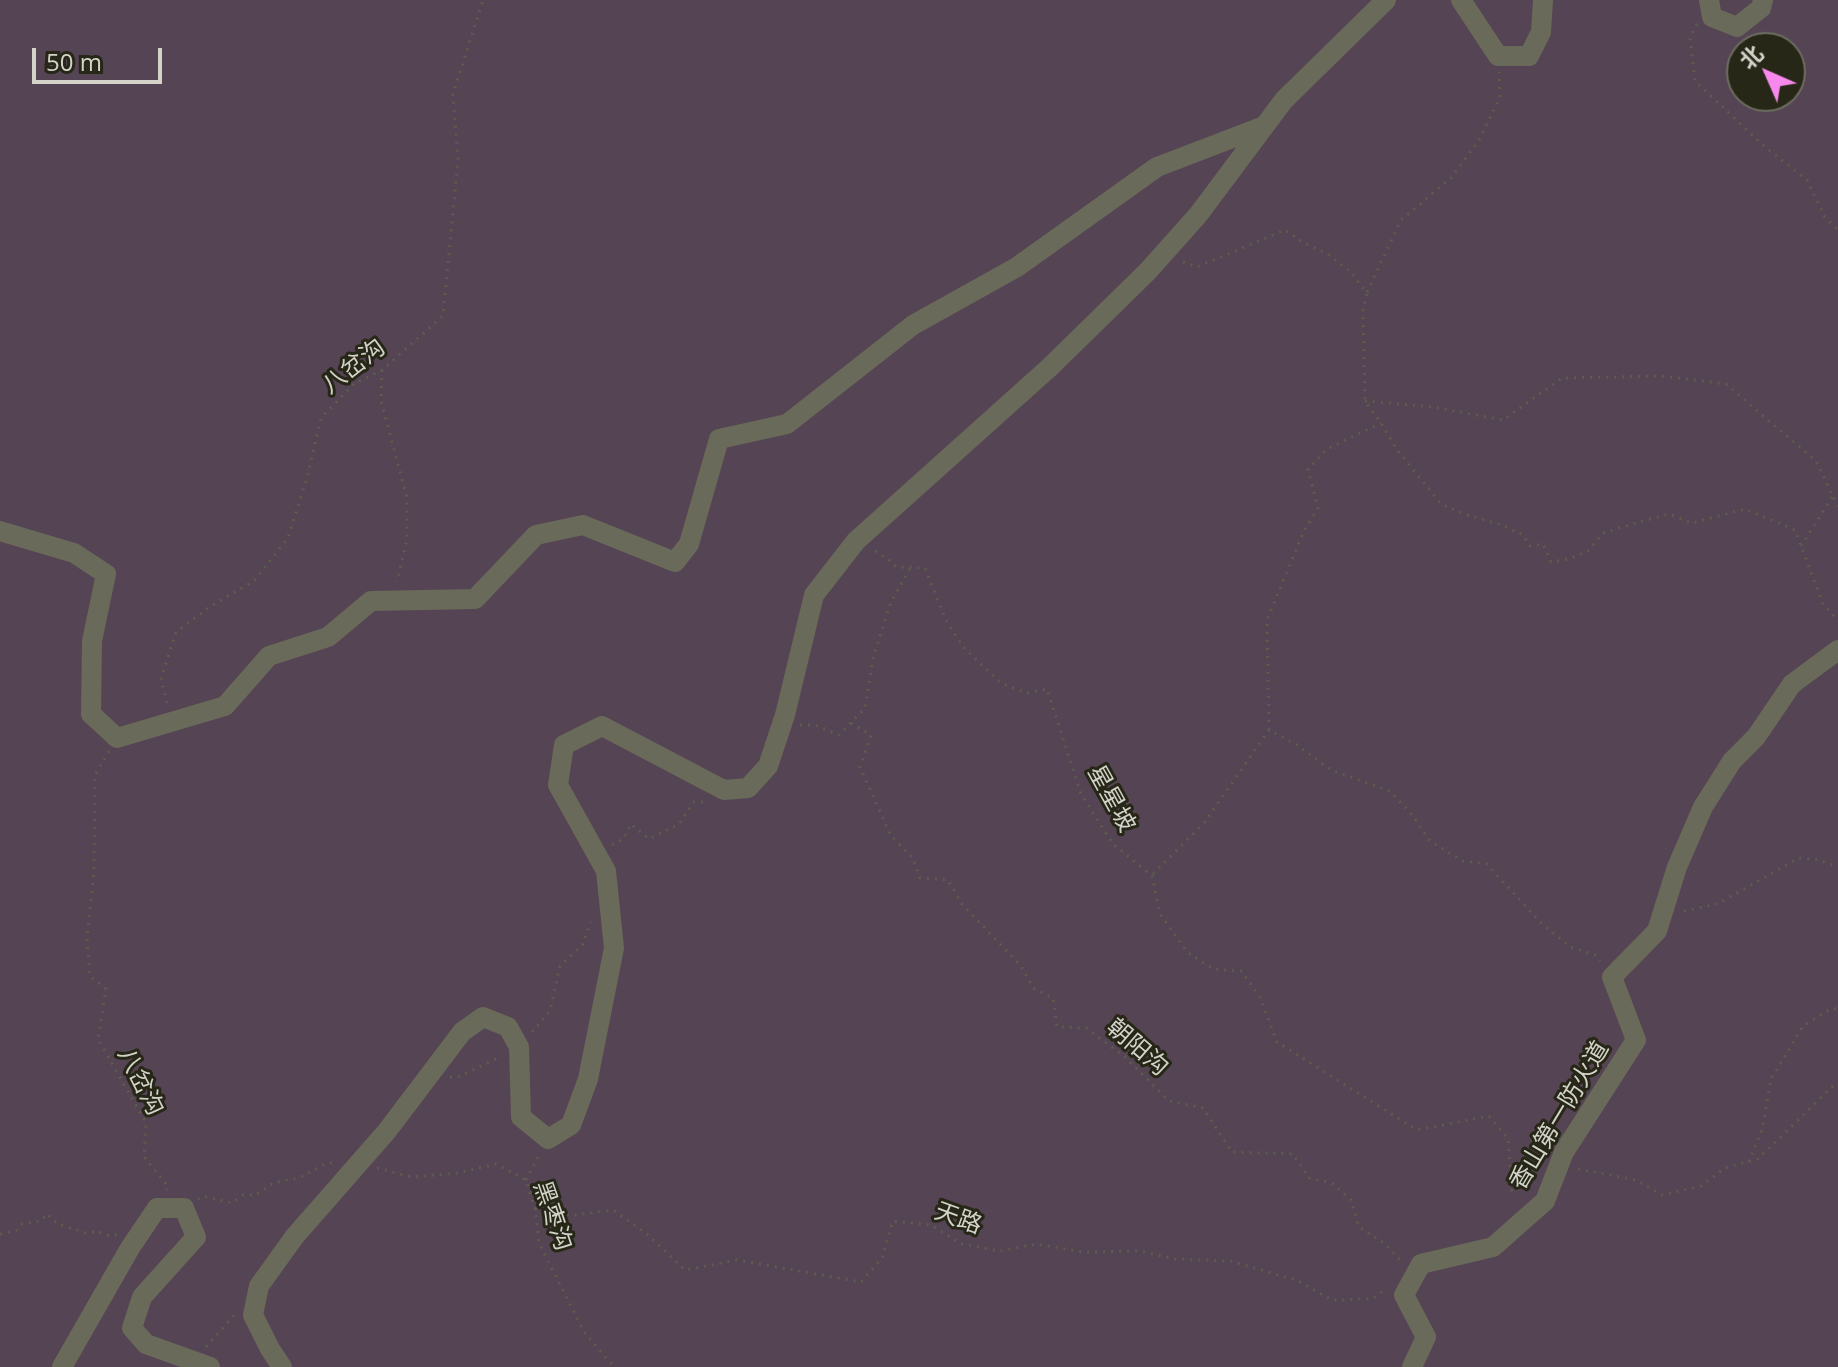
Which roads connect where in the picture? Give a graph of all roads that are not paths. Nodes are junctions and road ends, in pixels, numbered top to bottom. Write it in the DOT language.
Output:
graph roads {
  1 [pos="1386,0"];
  2 [pos="1461,0"];
  3 [pos="1543,0"];
  4 [pos="1763,0"];
  5 [pos="1709,1"];
  6 [pos="1265,125"];
  7 [pos="0,531"];
  8 [pos="1838,650"];
  9 [pos="202,1364"];
  10 [pos="62,1367"];
  11 [pos="282,1367"];
  12 [pos="1412,1367"];
  1 -- 6 [label="lane"];
  2 -- 3 [label="lane"];
  4 -- 5 [label="lane"];
  6 -- 7 [label="lane"];
  6 -- 11 [label="lane"];
  8 -- 12 [label="lane, 香山第一防火道"];
  9 -- 10 [label="lane"];
}
